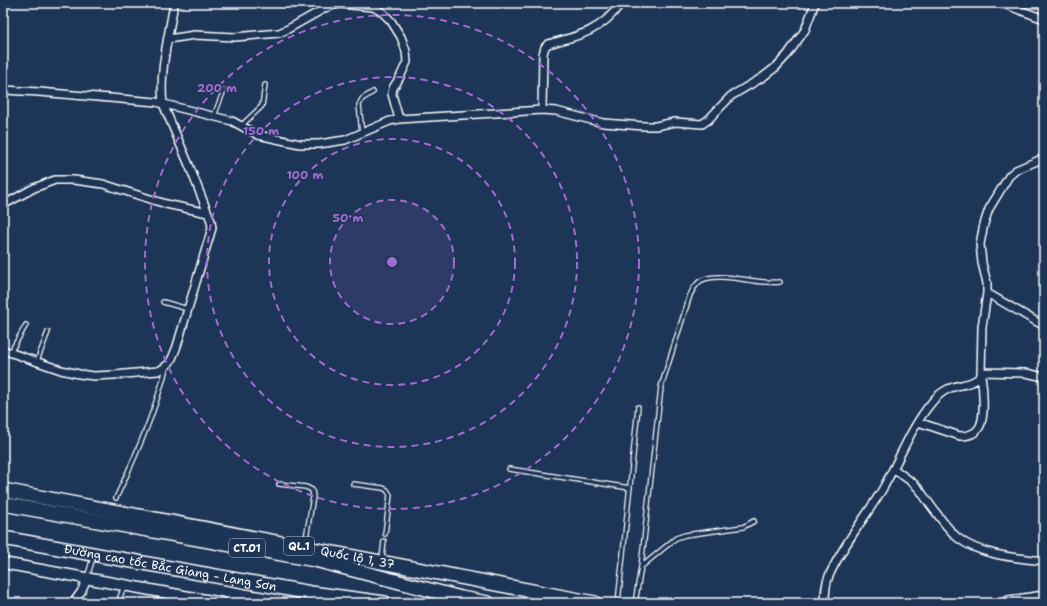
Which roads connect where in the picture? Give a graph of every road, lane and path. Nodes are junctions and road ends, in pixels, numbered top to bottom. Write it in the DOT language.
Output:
graph roads {
  1 [pos="174,3"];
  2 [pos="622,3"];
  3 [pos="815,3"];
  4 [pos="1001,3"];
  5 [pos="1044,19"];
  6 [pos="168,39"];
  7 [pos="265,85"];
  8 [pos="4,90"];
  9 [pos="224,90"];
  10 [pos="373,92"];
  11 [pos="163,104"];
  12 [pos="542,110"];
  13 [pos="214,116"];
  14 [pos="400,119"];
  15 [pos="242,125"];
  16 [pos="362,134"];
  17 [pos="1044,158"];
  18 [pos="3,205"];
  19 [pos="208,213"];
  20 [pos="780,282"];
  21 [pos="987,293"];
  22 [pos="163,302"];
  23 [pos="188,309"];
  24 [pos="26,325"];
  25 [pos="1044,326"];
  26 [pos="48,332"];
  27 [pos="7,351"];
  28 [pos="36,362"];
  29 [pos="166,367"];
  30 [pos="981,374"];
  31 [pos="1044,377"];
  32 [pos="638,407"];
  33 [pos="918,422"];
  34 [pos="509,469"];
  35 [pos="894,469"];
  36 [pos="279,484"];
  37 [pos="353,484"];
  38 [pos="630,488"];
  39 [pos="3,490"];
  40 [pos="116,498"];
  41 [pos="3,504"];
  42 [pos="754,521"];
  43 [pos="385,534"];
  44 [pos="3,538"];
  45 [pos="384,541"];
  46 [pos="305,547"];
  47 [pos="1044,560"];
  48 [pos="92,561"];
  49 [pos="381,562"];
  50 [pos="3,563"];
  51 [pos="640,567"];
  52 [pos="87,579"];
  53 [pos="124,585"];
  54 [pos="1044,598"];
  55 [pos="73,603"];
  56 [pos="118,603"];
  57 [pos="222,603"];
  58 [pos="385,603"];
  59 [pos="488,603"];
  60 [pos="595,603"];
  61 [pos="618,603"];
  62 [pos="635,603"];
  63 [pos="825,603"];
  64 [pos="1009,603"];
  1 -- 6 [label="street"];
  2 -- 12 [label="street"];
  3 -- 12 [label="street"];
  4 -- 5 [label="street"];
  6 -- 11 [label="street"];
  6 -- 14 [label="street"];
  7 -- 15 [label="lane"];
  8 -- 11 [label="street"];
  9 -- 13 [label="lane"];
  10 -- 16 [label="lane"];
  11 -- 13 [label="street"];
  11 -- 19 [label="street"];
  12 -- 14 [label="street"];
  13 -- 15 [label="street"];
  14 -- 16 [label="street"];
  15 -- 16 [label="street"];
  17 -- 21 [label="street"];
  18 -- 19 [label="street"];
  19 -- 23 [label="street"];
  20 -- 51 [label="lane"];
  21 -- 25 [label="street"];
  21 -- 30 [label="street"];
  22 -- 23 [label="lane"];
  23 -- 29 [label="street"];
  24 -- 27 [label="lane"];
  26 -- 28 [label="lane"];
  27 -- 28 [label="street"];
  28 -- 29 [label="street"];
  29 -- 40 [label="lane"];
  30 -- 31 [label="street"];
  30 -- 33 [label="street"];
  30 -- 33 [label="street"];
  32 -- 38 [label="lane"];
  33 -- 35 [label="street"];
  34 -- 38 [label="lane"];
  35 -- 47 [label="street"];
  35 -- 63 [label="street"];
  36 -- 46 [label="lane"];
  37 -- 43 [label="lane"];
  38 -- 61 [label="lane"];
  39 -- 46 [label="highway, Quốc lộ 1, 37 / QL.1"];
  41 -- 59 [label="highway, CT.01"];
  42 -- 51 [label="lane"];
  44 -- 58 [label="highway, Đường cao tốc Bắc Giang - Lạng Sơn"];
  45 -- 49 [label="lane"];
  46 -- 49 [label="highway, Quốc lộ 1, 37 / QL.1"];
  48 -- 52 [label="lane"];
  49 -- 60 [label="highway, Quốc lộ 1, 37 / QL.1"];
  50 -- 52 [label="street"];
  51 -- 62 [label="lane"];
  52 -- 53 [label="street"];
  52 -- 55 [label="street"];
  53 -- 56 [label="lane"];
  53 -- 57 [label="street"];
  54 -- 64 [label="highway"];
}
